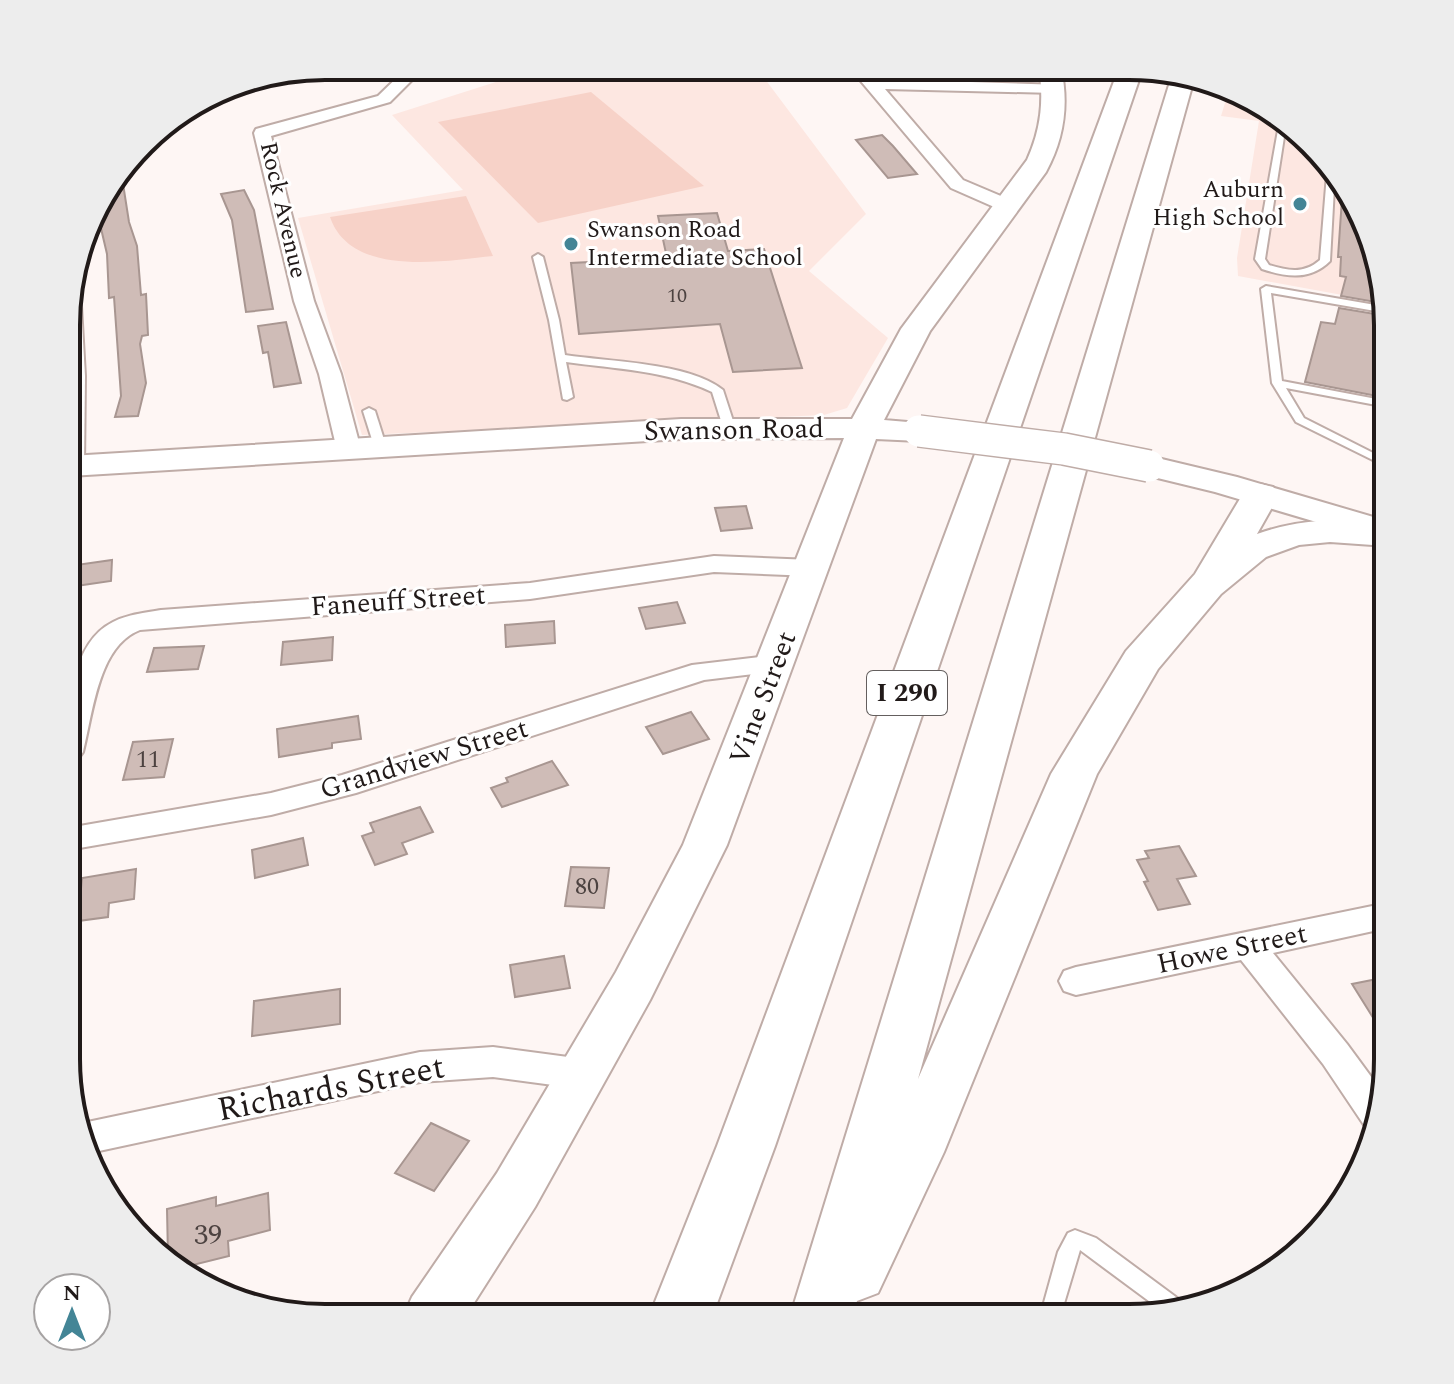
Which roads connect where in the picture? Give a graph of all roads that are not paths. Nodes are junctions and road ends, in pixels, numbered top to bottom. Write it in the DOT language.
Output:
graph roads {
  1 [pos="403,81"];
  2 [pos="869,81"];
  3 [pos="975,81"];
  4 [pos="1028,81"];
  5 [pos="1053,81"];
  6 [pos="1126,81"];
  7 [pos="871,84"];
  8 [pos="986,86"];
  9 [pos="1180,86"];
  10 [pos="1280,133"];
  11 [pos="1330,186"];
  12 [pos="1008,206"];
  13 [pos="538,257"];
  14 [pos="1265,267"];
  15 [pos="1266,289"];
  16 [pos="1373,308"];
  17 [pos="561,358"];
  18 [pos="1277,383"];
  19 [pos="567,397"];
  20 [pos="1373,401"];
  21 [pos="369,411"];
  22 [pos="729,427"];
  23 [pos="864,428"];
  24 [pos="365,450"];
  25 [pos="1373,457"];
  26 [pos="80,466"];
  27 [pos="1260,495"];
  28 [pos="1373,529"];
  29 [pos="1373,532"];
  30 [pos="812,568"];
  31 [pos="1207,585"];
  32 [pos="776,664"];
  33 [pos="81,711"];
  34 [pos="81,837"];
  35 [pos="1374,919"];
  36 [pos="1248,945"];
  37 [pos="1076,981"];
  38 [pos="583,1074"];
  39 [pos="1369,1103"];
  40 [pos="93,1136"];
  41 [pos="1164,1301"];
  42 [pos="825,1303"];
  43 [pos="840,1303"];
  44 [pos="1054,1303"];
  45 [pos="441,1304"];
  46 [pos="685,1304"];
  1 -- 24 [label="street, Rock Avenue"];
  2 -- 7 [label="street"];
  3 -- 8 [label="street"];
  4 -- 8 [label="street"];
  5 -- 12 [label="street, Vine Street"];
  6 -- 46 [label="highway, I 290"];
  7 -- 8 [label="street"];
  7 -- 12 [label="street"];
  9 -- 42 [label="highway"];
  10 -- 14 [label="lane"];
  11 -- 14 [label="lane"];
  12 -- 23 [label="street, Vine Street"];
  13 -- 17 [label="lane"];
  14 -- 15 [label="lane"];
  15 -- 16 [label="lane"];
  15 -- 18 [label="lane"];
  17 -- 19 [label="lane"];
  17 -- 22 [label="lane"];
  18 -- 20 [label="lane"];
  18 -- 25 [label="lane"];
  21 -- 24 [label="lane"];
  22 -- 23 [label="street, Swanson Road"];
  22 -- 24 [label="street, Swanson Road"];
  23 -- 27 [label="street, Swanson Road, bridge"];
  23 -- 30 [label="street, Vine Street"];
  24 -- 26 [label="street, Swanson Road"];
  27 -- 28 [label="street, Swanson Road"];
  27 -- 31 [label="highway"];
  29 -- 31 [label="highway"];
  30 -- 32 [label="street, Vine Street"];
  30 -- 33 [label="street, Faneuff Street"];
  31 -- 43 [label="highway"];
  32 -- 34 [label="street, Grandview Street"];
  32 -- 38 [label="street, Vine Street"];
  35 -- 36 [label="street, Howe Street"];
  36 -- 37 [label="street, Howe Street"];
  36 -- 39 [label="street"];
  38 -- 40 [label="street, Richards Street"];
  38 -- 45 [label="street, Vine Street"];
  41 -- 44 [label="lane"];
}
